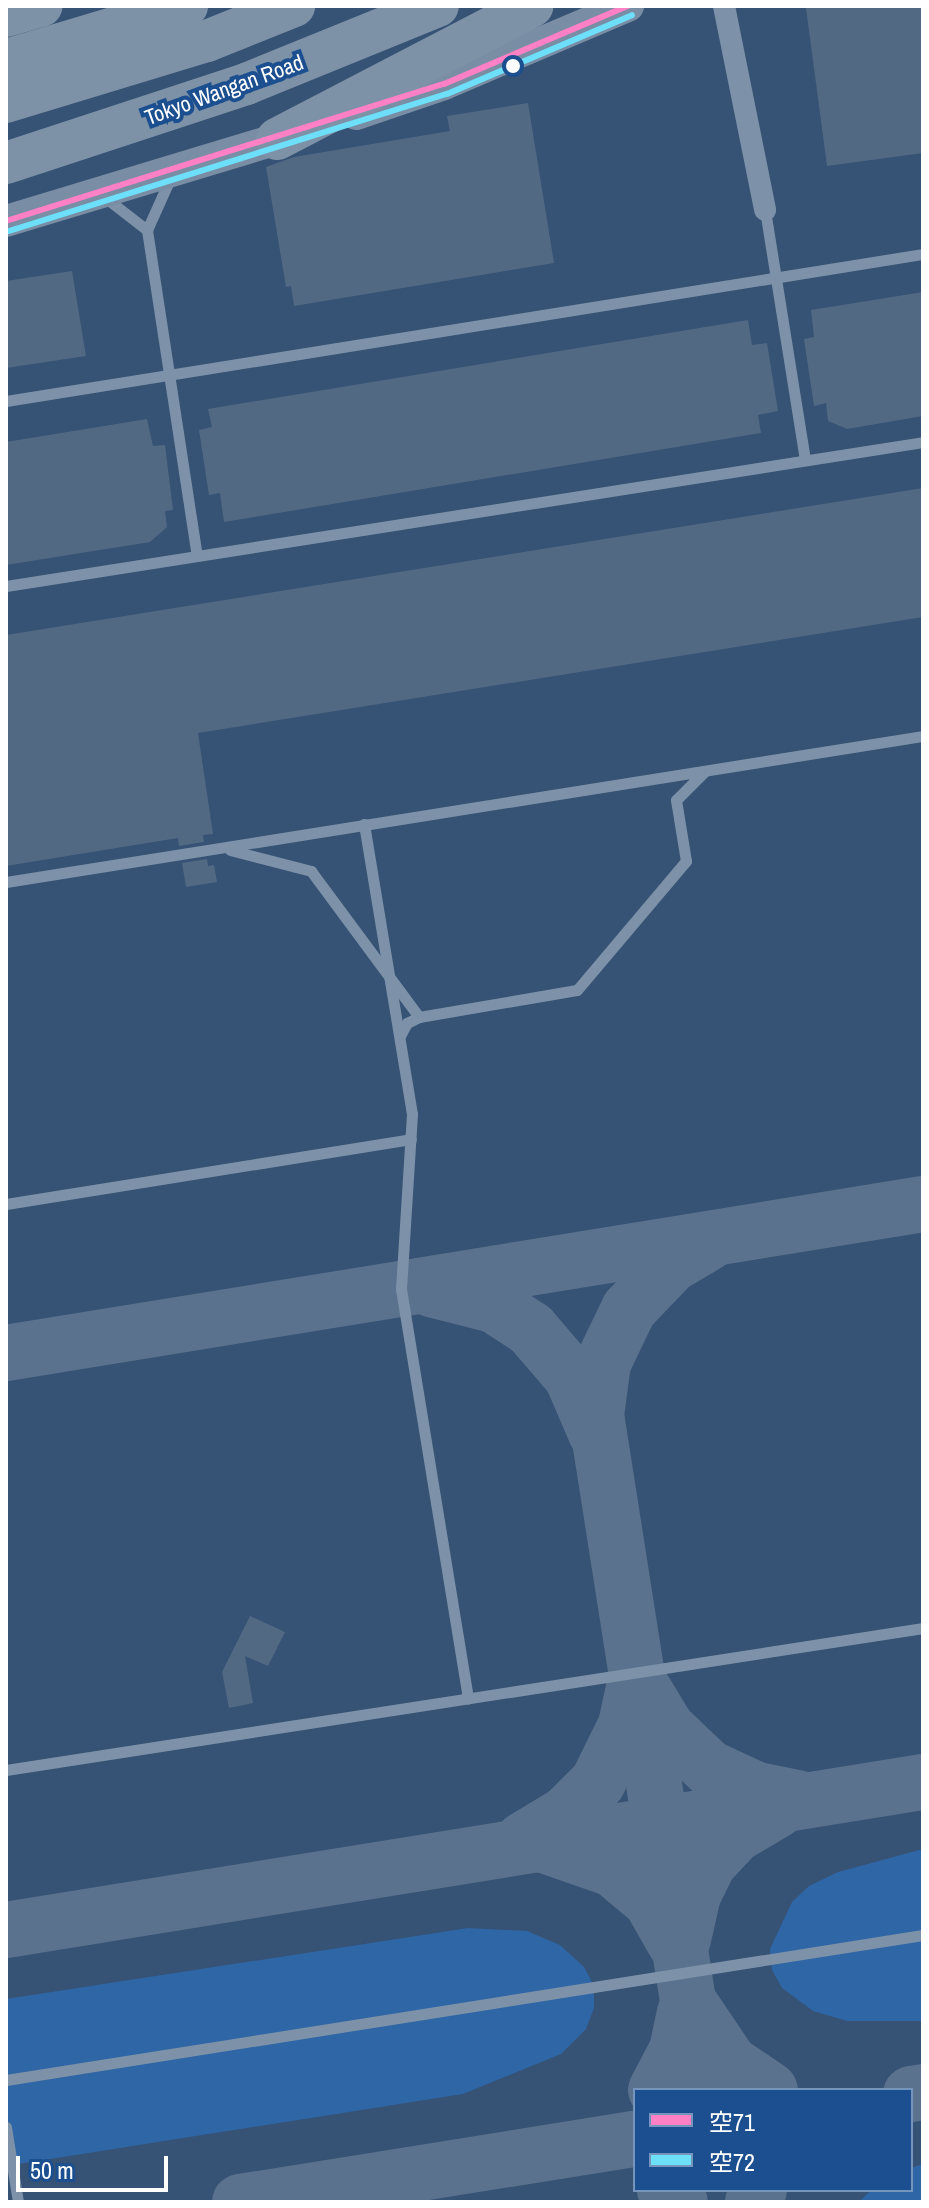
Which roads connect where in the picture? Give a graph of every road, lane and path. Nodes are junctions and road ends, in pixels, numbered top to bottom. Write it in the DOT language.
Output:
graph roads {
  1 [pos="42,6"];
  2 [pos="187,6"];
  3 [pos="294,6"];
  4 [pos="438,6"];
  5 [pos="533,6"];
  6 [pos="628,6"];
  7 [pos="724,6"];
  8 [pos="6,16"];
  9 [pos="6,60"];
  10 [pos="6,102"];
  11 [pos="277,139"];
  12 [pos="6,163"];
  13 [pos="188,164"];
  14 [pos="87,195"];
  15 [pos="765,210"];
  16 [pos="6,221"];
  17 [pos="147,230"];
  18 [pos="923,254"];
  19 [pos="774,276"];
  20 [pos="172,374"];
  21 [pos="6,401"];
  22 [pos="923,442"];
  23 [pos="805,459"];
  24 [pos="197,555"];
  25 [pos="6,586"];
  26 [pos="923,736"];
  27 [pos="705,771"];
  28 [pos="364,824"];
  29 [pos="218,848"];
  30 [pos="6,882"];
  31 [pos="390,978"];
  32 [pos="419,1017"];
  33 [pos="400,1036"];
  34 [pos="411,1139"];
  35 [pos="6,1204"];
  36 [pos="923,1628"];
  37 [pos="468,1699"];
  38 [pos="6,1770"];
  39 [pos="923,1935"];
  40 [pos="6,2080"];
  41 [pos="6,2127"];
  42 [pos="18,2202"];
  1 -- 8 [label="highway"];
  2 -- 9 [label="highway"];
  3 -- 10 [label="highway"];
  4 -- 12 [label="highway, Tokyo Wangan Road"];
  5 -- 11 [label="highway"];
  6 -- 11 [label="street"];
  7 -- 15 [label="street"];
  11 -- 13 [label="street"];
  13 -- 14 [label="street"];
  13 -- 17 [label="lane"];
  14 -- 16 [label="street"];
  14 -- 17 [label="lane"];
  15 -- 19 [label="lane"];
  17 -- 20 [label="lane"];
  18 -- 19 [label="lane"];
  19 -- 20 [label="lane"];
  19 -- 23 [label="lane"];
  20 -- 21 [label="lane"];
  20 -- 24 [label="lane"];
  22 -- 23 [label="lane"];
  23 -- 24 [label="lane"];
  24 -- 25 [label="lane"];
  26 -- 27 [label="lane"];
  27 -- 28 [label="lane"];
  27 -- 32 [label="lane"];
  28 -- 29 [label="lane"];
  28 -- 31 [label="lane"];
  29 -- 30 [label="lane"];
  29 -- 31 [label="lane"];
  31 -- 32 [label="lane"];
  31 -- 33 [label="lane"];
  32 -- 33 [label="lane"];
  33 -- 34 [label="lane"];
  34 -- 35 [label="lane"];
  34 -- 37 [label="lane"];
  36 -- 37 [label="lane"];
  37 -- 38 [label="lane"];
  39 -- 40 [label="lane"];
  41 -- 42 [label="lane"];
}
